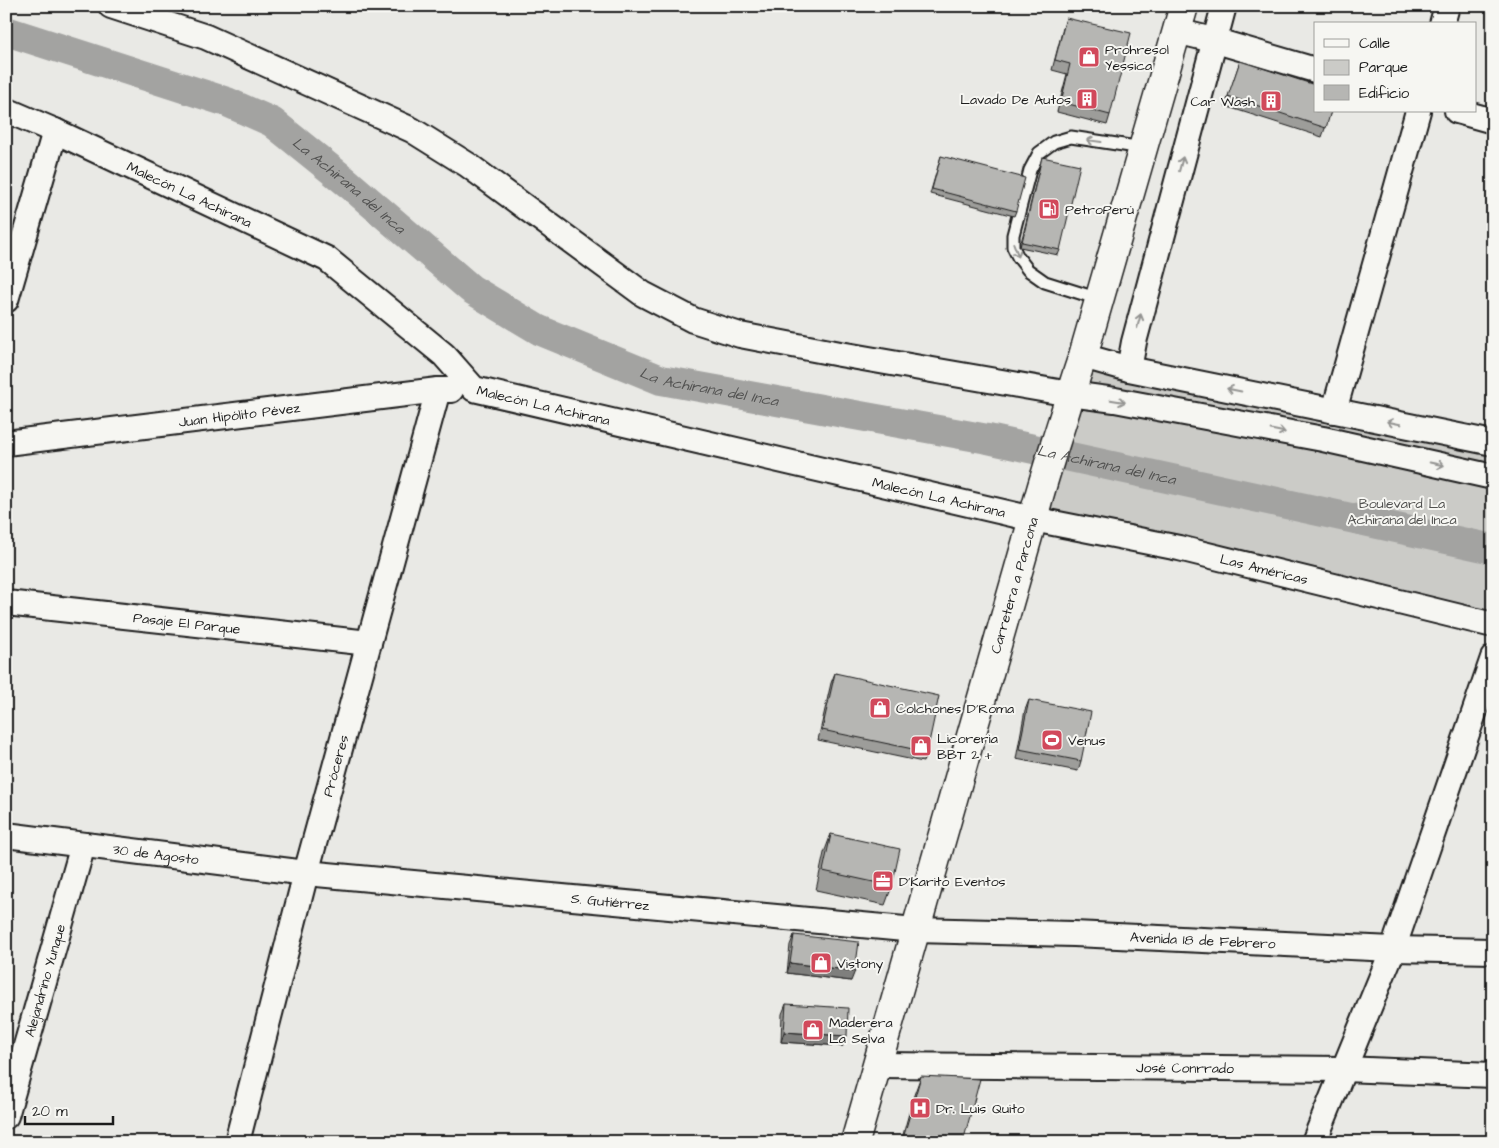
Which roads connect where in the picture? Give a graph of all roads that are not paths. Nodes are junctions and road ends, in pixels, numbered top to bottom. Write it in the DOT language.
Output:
graph roads {
  1 [pos="110,6"];
  2 [pos="1224,6"];
  3 [pos="1447,6"];
  4 [pos="157,13"];
  5 [pos="1180,19"];
  6 [pos="1443,22"];
  7 [pos="1214,40"];
  8 [pos="1314,70"];
  9 [pos="6,110"];
  10 [pos="1418,112"];
  11 [pos="1461,112"];
  12 [pos="1493,121"];
  13 [pos="55,131"];
  14 [pos="1142,148"];
  15 [pos="1099,299"];
  16 [pos="6,300"];
  17 [pos="1083,356"];
  18 [pos="1128,368"];
  19 [pos="474,389"];
  20 [pos="438,390"];
  21 [pos="1070,394"];
  22 [pos="1334,411"];
  23 [pos="6,443"];
  24 [pos="1493,443"];
  25 [pos="1493,476"];
  26 [pos="1036,506"];
  27 [pos="6,603"];
  28 [pos="1493,625"];
  29 [pos="369,643"];
  30 [pos="1493,658"];
  31 [pos="6,835"];
  32 [pos="83,845"];
  33 [pos="306,873"];
  34 [pos="915,930"];
  35 [pos="1392,949"];
  36 [pos="1493,951"];
  37 [pos="877,1066"];
  38 [pos="1343,1069"];
  39 [pos="1493,1075"];
  40 [pos="6,1116"];
  41 [pos="237,1142"];
  42 [pos="855,1142"];
  43 [pos="1314,1142"];
  1 -- 4 [label="street"];
  2 -- 7 [label="street"];
  3 -- 6 [label="street"];
  4 -- 21 [label="street"];
  5 -- 7 [label="street"];
  5 -- 14 [label="main road, Carretera a Parcona"];
  7 -- 8 [label="street"];
  18 -- 7 [label="street, one-way"];
  9 -- 13 [label="street, Malecón La Achirana"];
  10 -- 22 [label="street"];
  11 -- 12 [label="street"];
  13 -- 16 [label="street"];
  13 -- 19 [label="street, Malecón La Achirana"];
  14 -- 15 [label="main road, Carretera a Parcona"];
  14 -- 15 [label="lane, one-way"];
  15 -- 17 [label="main road, Carretera a Parcona"];
  17 -- 18 [label="street"];
  17 -- 21 [label="main road, Carretera a Parcona"];
  22 -- 18 [label="street, one-way"];
  19 -- 20 [label="street, Juan Hipólito Pévez"];
  19 -- 26 [label="street, Malecón La Achirana"];
  20 -- 23 [label="street, Juan Hipólito Pévez"];
  20 -- 29 [label="street, Próceres"];
  21 -- 25 [label="street, one-way"];
  21 -- 26 [label="main road, Carretera a Parcona"];
  24 -- 22 [label="street, one-way"];
  26 -- 28 [label="street, Las Américas"];
  26 -- 34 [label="main road, Carretera a Parcona"];
  27 -- 29 [label="street, Pasaje El Parque"];
  29 -- 33 [label="street, Próceres"];
  30 -- 35 [label="street"];
  31 -- 32 [label="street, 30 de Agosto"];
  32 -- 33 [label="street, 30 de Agosto"];
  32 -- 40 [label="street, Alejandrino Yunque"];
  33 -- 34 [label="street, S. Gutiérrez"];
  33 -- 41 [label="street, Próceres"];
  34 -- 35 [label="street, Avenida 18 de Febrero"];
  34 -- 37 [label="main road, Carretera a Parcona"];
  35 -- 36 [label="street, Avenida 18 de Febrero"];
  35 -- 38 [label="street"];
  37 -- 38 [label="street, José Conrrado"];
  37 -- 42 [label="main road, Carretera a Parcona"];
  38 -- 39 [label="street, José Conrrado"];
  38 -- 43 [label="street"];
}
